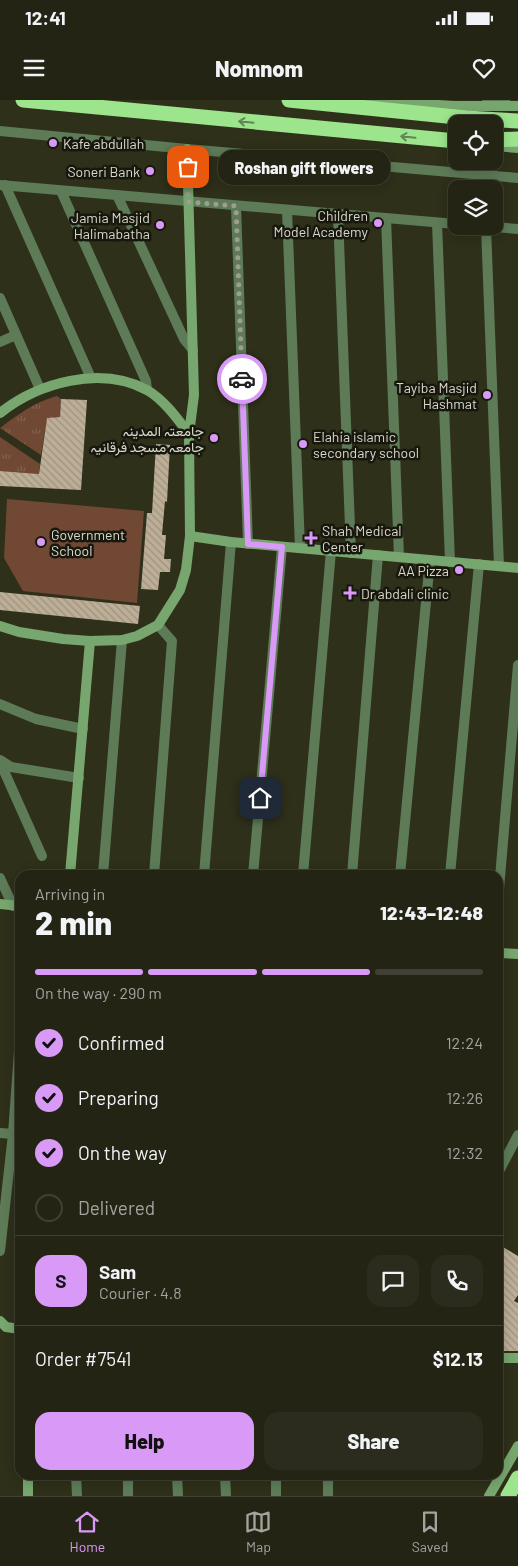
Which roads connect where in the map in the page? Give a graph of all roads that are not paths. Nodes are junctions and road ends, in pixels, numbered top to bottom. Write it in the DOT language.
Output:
graph roads {
  1 [pos="23,100"];
  2 [pos="289,100"];
  3 [pos="294,100"];
  4 [pos="357,100"];
  5 [pos="487,100"];
  6 [pos="454,103"];
  7 [pos="517,105"];
  8 [pos="518,121"];
  9 [pos="0,131"];
  10 [pos="518,139"];
  11 [pos="503,140"];
  12 [pos="448,141"];
  13 [pos="503,147"];
  14 [pos="518,148"];
  15 [pos="188,149"];
  16 [pos="518,178"];
  17 [pos="3,185"];
  18 [pos="61,190"];
  19 [pos="117,195"];
  20 [pos="188,202"];
  21 [pos="236,206"];
  22 [pos="287,210"];
  23 [pos="338,214"];
  24 [pos="386,218"];
  25 [pos="437,223"];
  26 [pos="448,224"];
  27 [pos="503,228"];
  28 [pos="518,229"];
  29 [pos="486,235"];
  30 [pos="0,298"];
  31 [pos="16,334"];
  32 [pos="0,342"];
  33 [pos="193,350"];
  34 [pos="91,378"];
  35 [pos="40,389"];
  36 [pos="147,390"];
  37 [pos="0,413"];
  38 [pos="189,434"];
  39 [pos="190,536"];
  40 [pos="231,542"];
  41 [pos="248,544"];
  42 [pos="282,547"];
  43 [pos="300,548"];
  44 [pos="331,551"];
  45 [pos="351,553"];
  46 [pos="378,555"];
  47 [pos="399,557"];
  48 [pos="430,560"];
  49 [pos="450,562"];
  50 [pos="479,564"];
  51 [pos="499,566"];
  52 [pos="518,568"];
  53 [pos="158,625"];
  54 [pos="0,626"];
  55 [pos="122,640"];
  56 [pos="90,641"];
  57 [pos="518,665"];
  58 [pos="0,704"];
  59 [pos="84,729"];
  60 [pos="0,761"];
  61 [pos="79,778"];
  62 [pos="42,856"];
  63 [pos="70,870"];
  64 [pos="103,870"];
  65 [pos="154,870"];
  66 [pos="204,870"];
  67 [pos="253,870"];
  68 [pos="303,870"];
  69 [pos="352,870"];
  70 [pos="400,870"];
  71 [pos="450,870"];
  72 [pos="501,870"];
  73 [pos="0,878"];
  74 [pos="0,904"];
  75 [pos="15,904"];
  76 [pos="15,906"];
  77 [pos="503,952"];
  78 [pos="518,954"];
  79 [pos="15,1106"];
  80 [pos="0,1133"];
  81 [pos="13,1134"];
  82 [pos="518,1135"];
  83 [pos="503,1164"];
  84 [pos="0,1251"];
  85 [pos="0,1321"];
  86 [pos="15,1328"];
  87 [pos="503,1358"];
  88 [pos="518,1358"];
  89 [pos="518,1446"];
  90 [pos="503,1472"];
  91 [pos="518,1478"];
  92 [pos="28,1480"];
  93 [pos="76,1480"];
  94 [pos="128,1480"];
  95 [pos="177,1480"];
  96 [pos="226,1480"];
  97 [pos="276,1480"];
  98 [pos="328,1480"];
  99 [pos="498,1480"];
  100 [pos="28,1496"];
  101 [pos="77,1496"];
  102 [pos="128,1496"];
  103 [pos="178,1496"];
  104 [pos="226,1496"];
  105 [pos="276,1496"];
  106 [pos="328,1496"];
  107 [pos="489,1496"];
  108 [pos="508,1496"];
  12 -- 1 [label="highway, one-way"];
  2 -- 3 [label="highway"];
  3 -- 8 [label="highway"];
  4 -- 6 [label="street"];
  5 -- 7 [label="street"];
  6 -- 7 [label="street"];
  9 -- 15 [label="street"];
  10 -- 11 [label="highway"];
  13 -- 14 [label="street"];
  15 -- 16 [label="street"];
  15 -- 20 [label="street"];
  17 -- 18 [label="street"];
  17 -- 34 [label="street"];
  18 -- 19 [label="street"];
  18 -- 36 [label="street"];
  19 -- 20 [label="street"];
  19 -- 33 [label="street"];
  20 -- 21 [label="street"];
  20 -- 33 [label="street"];
  21 -- 22 [label="street"];
  21 -- 41 [label="street"];
  22 -- 23 [label="street"];
  22 -- 43 [label="street"];
  23 -- 24 [label="street"];
  23 -- 45 [label="street"];
  24 -- 25 [label="street"];
  24 -- 47 [label="street"];
  25 -- 26 [label="street"];
  25 -- 49 [label="street"];
  27 -- 28 [label="street"];
  29 -- 51 [label="street"];
  30 -- 31 [label="street"];
  31 -- 32 [label="street"];
  31 -- 35 [label="street"];
  33 -- 38 [label="street"];
  34 -- 35 [label="street"];
  34 -- 36 [label="street"];
  35 -- 37 [label="street"];
  36 -- 38 [label="street"];
  38 -- 39 [label="street"];
  39 -- 40 [label="street"];
  39 -- 53 [label="street"];
  40 -- 41 [label="street"];
  40 -- 66 [label="street"];
  41 -- 42 [label="street"];
  42 -- 43 [label="street"];
  42 -- 67 [label="street"];
  43 -- 44 [label="street"];
  44 -- 45 [label="street"];
  44 -- 68 [label="street"];
  45 -- 46 [label="street"];
  46 -- 47 [label="street"];
  46 -- 69 [label="street"];
  47 -- 48 [label="street"];
  48 -- 49 [label="street"];
  48 -- 70 [label="street"];
  49 -- 50 [label="street"];
  50 -- 51 [label="street"];
  50 -- 71 [label="street"];
  51 -- 52 [label="street"];
  53 -- 55 [label="street"];
  53 -- 65 [label="street"];
  54 -- 56 [label="street"];
  55 -- 56 [label="street"];
  55 -- 64 [label="street"];
  56 -- 59 [label="street"];
  57 -- 72 [label="street"];
  58 -- 59 [label="street"];
  59 -- 61 [label="street"];
  60 -- 61 [label="street"];
  60 -- 62 [label="street"];
  61 -- 63 [label="street"];
  73 -- 75 [label="street"];
  74 -- 76 [label="street"];
  77 -- 78 [label="street"];
  79 -- 81 [label="street"];
  80 -- 81 [label="street"];
  81 -- 84 [label="street"];
  82 -- 83 [label="street"];
  85 -- 86 [label="street"];
  87 -- 88 [label="street"];
  89 -- 90 [label="street"];
  91 -- 108 [label="highway"];
  92 -- 100 [label="street"];
  93 -- 101 [label="street"];
  94 -- 102 [label="street"];
  95 -- 103 [label="street"];
  96 -- 104 [label="street"];
  97 -- 105 [label="street"];
  98 -- 106 [label="street"];
  99 -- 107 [label="street"];
}
